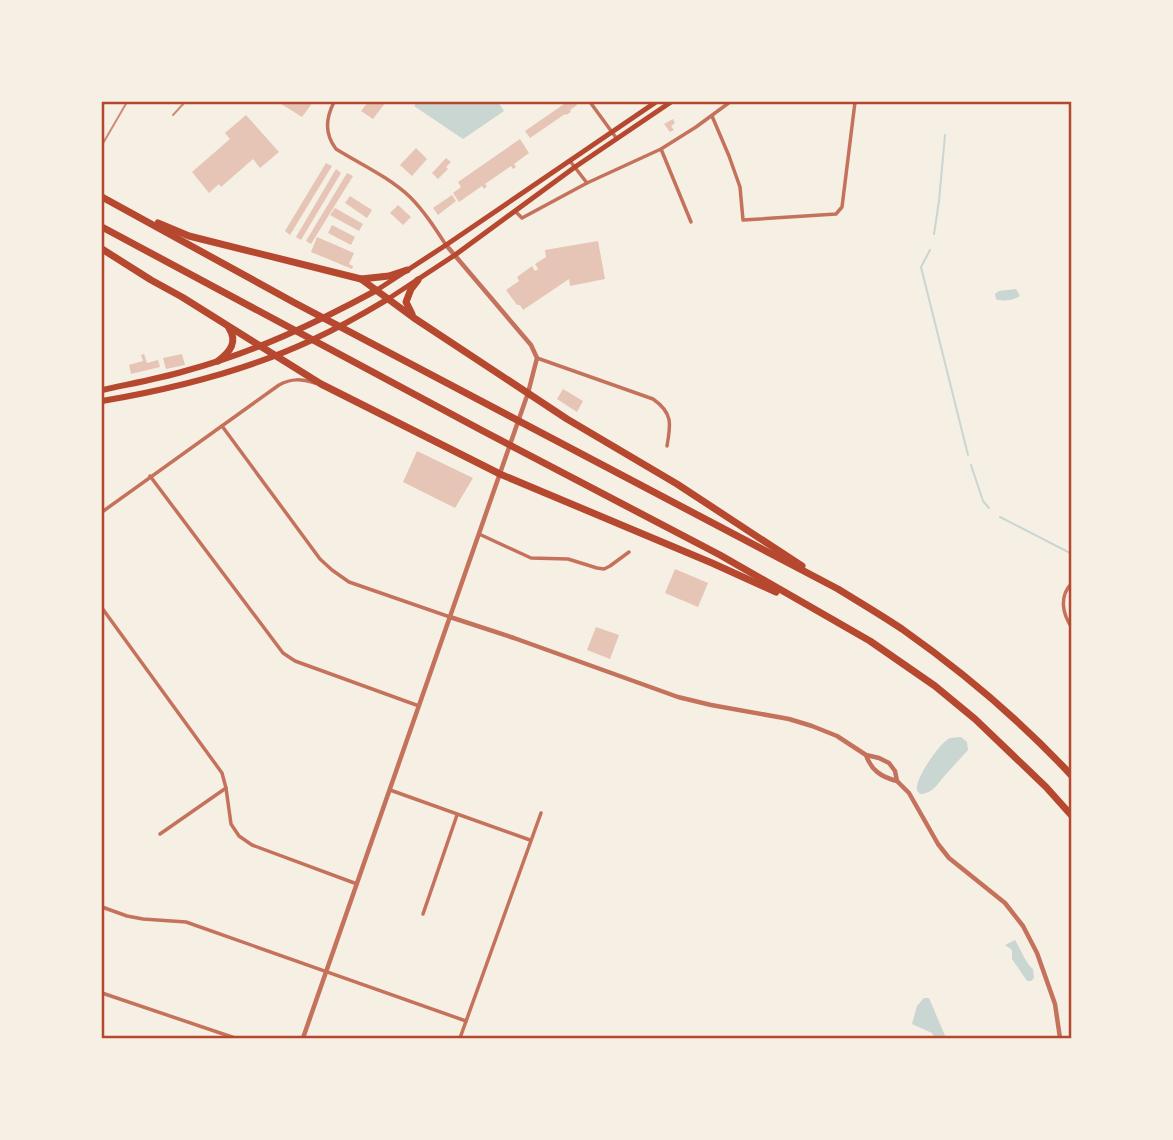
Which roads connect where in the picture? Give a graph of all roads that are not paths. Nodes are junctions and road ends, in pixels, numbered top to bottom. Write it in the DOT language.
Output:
graph roads {
  1 [pos="334,102"];
  2 [pos="590,102"];
  3 [pos="656,102"];
  4 [pos="671,102"];
  5 [pos="730,102"];
  6 [pos="855,102"];
  7 [pos="712,116"];
  8 [pos="612,131"];
  9 [pos="617,139"];
  10 [pos="661,149"];
  11 [pos="570,160"];
  12 [pos="575,167"];
  13 [pos="587,184"];
  14 [pos="102,197"];
  15 [pos="117,205"];
  16 [pos="515,211"];
  17 [pos="691,222"];
  18 [pos="103,228"];
  19 [pos="446,245"];
  20 [pos="102,249"];
  21 [pos="455,255"];
  22 [pos="407,270"];
  23 [pos="361,279"];
  24 [pos="418,280"];
  25 [pos="377,290"];
  26 [pos="388,299"];
  27 [pos="414,318"];
  28 [pos="227,325"];
  29 [pos="259,347"];
  30 [pos="274,356"];
  31 [pos="537,358"];
  32 [pos="218,361"];
  33 [pos="321,384"];
  34 [pos="102,390"];
  35 [pos="528,393"];
  36 [pos="102,401"];
  37 [pos="222,426"];
  38 [pos="667,446"];
  39 [pos="500,474"];
  40 [pos="150,476"];
  41 [pos="102,512"];
  42 [pos="479,534"];
  43 [pos="629,552"];
  44 [pos="1072,583"];
  45 [pos="838,589"];
  46 [pos="102,608"];
  47 [pos="817,611"];
  48 [pos="450,617"];
  49 [pos="1072,628"];
  50 [pos="419,706"];
  51 [pos="866,755"];
  52 [pos="1072,776"];
  53 [pos="897,781"];
  54 [pos="226,788"];
  55 [pos="390,790"];
  56 [pos="541,813"];
  57 [pos="457,815"];
  58 [pos="1072,816"];
  59 [pos="160,834"];
  60 [pos="530,840"];
  61 [pos="357,884"];
  62 [pos="102,906"];
  63 [pos="423,914"];
  64 [pos="326,972"];
  65 [pos="102,993"];
  66 [pos="466,1021"];
  67 [pos="234,1038"];
  68 [pos="303,1038"];
  69 [pos="460,1038"];
  70 [pos="1060,1038"];
  1 -- 19 [label="street"];
  2 -- 8 [label="street"];
  3 -- 8 [label="main road"];
  4 -- 9 [label="main road"];
  5 -- 7 [label="street"];
  6 -- 7 [label="street"];
  7 -- 10 [label="street"];
  8 -- 9 [label="street"];
  8 -- 11 [label="main road"];
  9 -- 12 [label="main road"];
  10 -- 13 [label="street"];
  10 -- 17 [label="street"];
  11 -- 12 [label="street"];
  11 -- 19 [label="main road"];
  12 -- 13 [label="street"];
  12 -- 16 [label="main road"];
  13 -- 16 [label="street"];
  14 -- 15 [label="highway"];
  15 -- 23 [label="highway"];
  15 -- 45 [label="highway"];
  16 -- 21 [label="main road"];
  18 -- 47 [label="highway"];
  19 -- 21 [label="street"];
  19 -- 22 [label="main road"];
  20 -- 28 [label="highway"];
  21 -- 24 [label="main road"];
  21 -- 31 [label="street"];
  22 -- 23 [label="highway"];
  22 -- 25 [label="main road"];
  23 -- 25 [label="highway"];
  24 -- 26 [label="main road"];
  24 -- 27 [label="highway"];
  25 -- 26 [label="highway"];
  25 -- 29 [label="main road"];
  26 -- 27 [label="highway"];
  26 -- 30 [label="main road"];
  27 -- 35 [label="highway"];
  28 -- 29 [label="highway"];
  28 -- 32 [label="highway"];
  29 -- 30 [label="highway"];
  29 -- 32 [label="main road"];
  30 -- 33 [label="highway"];
  30 -- 36 [label="main road"];
  31 -- 35 [label="street"];
  31 -- 38 [label="street"];
  32 -- 34 [label="main road"];
  33 -- 37 [label="street"];
  33 -- 39 [label="highway"];
  35 -- 39 [label="street"];
  35 -- 45 [label="highway"];
  37 -- 40 [label="street"];
  37 -- 48 [label="street"];
  39 -- 42 [label="street"];
  39 -- 47 [label="highway"];
  40 -- 41 [label="street"];
  40 -- 50 [label="street"];
  42 -- 43 [label="street"];
  42 -- 48 [label="street"];
  44 -- 49 [label="street"];
  45 -- 52 [label="highway"];
  46 -- 54 [label="street"];
  47 -- 58 [label="highway"];
  48 -- 50 [label="street"];
  48 -- 51 [label="street"];
  50 -- 55 [label="street"];
  51 -- 53 [label="street"];
  51 -- 53 [label="street"];
  53 -- 70 [label="street"];
  54 -- 59 [label="street"];
  54 -- 61 [label="street"];
  55 -- 57 [label="street"];
  55 -- 61 [label="street"];
  56 -- 60 [label="street"];
  57 -- 60 [label="street"];
  57 -- 63 [label="street"];
  60 -- 66 [label="street"];
  61 -- 64 [label="street"];
  62 -- 64 [label="street"];
  64 -- 66 [label="street"];
  64 -- 68 [label="street"];
  65 -- 67 [label="street"];
  66 -- 69 [label="street"];
}
